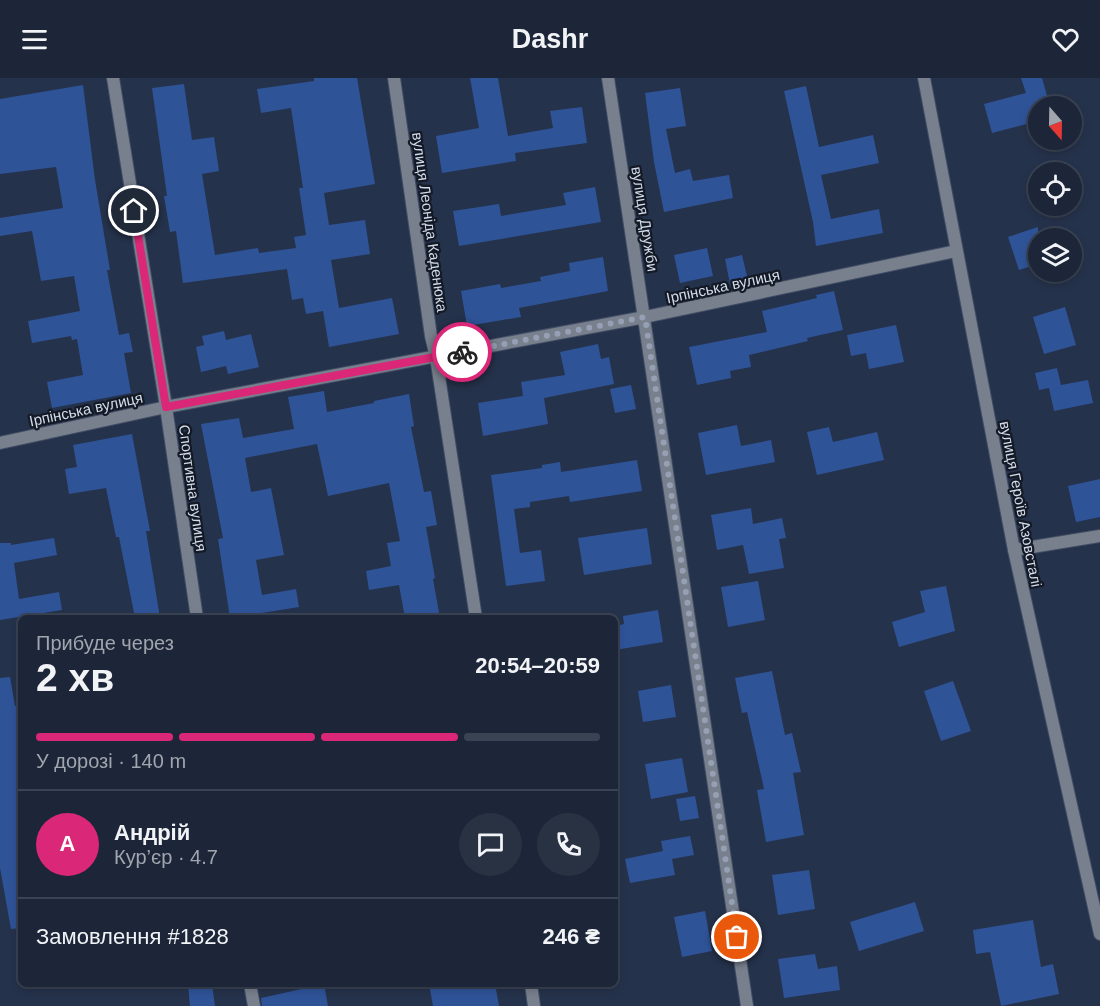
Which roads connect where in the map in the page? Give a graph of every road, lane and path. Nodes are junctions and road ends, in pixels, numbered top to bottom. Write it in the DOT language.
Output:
graph roads {
  1 [pos="113,78"];
  2 [pos="394,78"];
  3 [pos="609,78"];
  4 [pos="924,78"];
  5 [pos="956,251"];
  6 [pos="645,317"];
  7 [pos="436,357"];
  8 [pos="166,407"];
  9 [pos="0,443"];
  10 [pos="1100,536"];
  11 [pos="1014,550"];
  12 [pos="197,615"];
  13 [pos="476,615"];
  14 [pos="1100,934"];
  15 [pos="251,987"];
  16 [pos="531,987"];
  17 [pos="254,1006"];
  18 [pos="534,1006"];
  19 [pos="747,1006"];
  1 -- 8 [label="street, Спортивна вулиця"];
  2 -- 7 [label="street, вулиця Леоніда Каденюка"];
  3 -- 6 [label="street, вулиця Дружби"];
  4 -- 5 [label="street, вулиця Героїв Азовсталі"];
  5 -- 6 [label="street, Ірпінська вулиця"];
  5 -- 11 [label="street, вулиця Героїв Азовсталі"];
  6 -- 7 [label="street, Ірпінська вулиця"];
  6 -- 19 [label="street, вулиця Дружби"];
  7 -- 8 [label="street, Ірпінська вулиця"];
  7 -- 13 [label="street, вулиця Леоніда Каденюка"];
  8 -- 9 [label="street, Ірпінська вулиця"];
  8 -- 12 [label="street, Спортивна вулиця"];
  10 -- 11 [label="street"];
  11 -- 14 [label="street, вулиця Героїв Азовсталі"];
  15 -- 17 [label="street"];
  16 -- 18 [label="street"];
}
